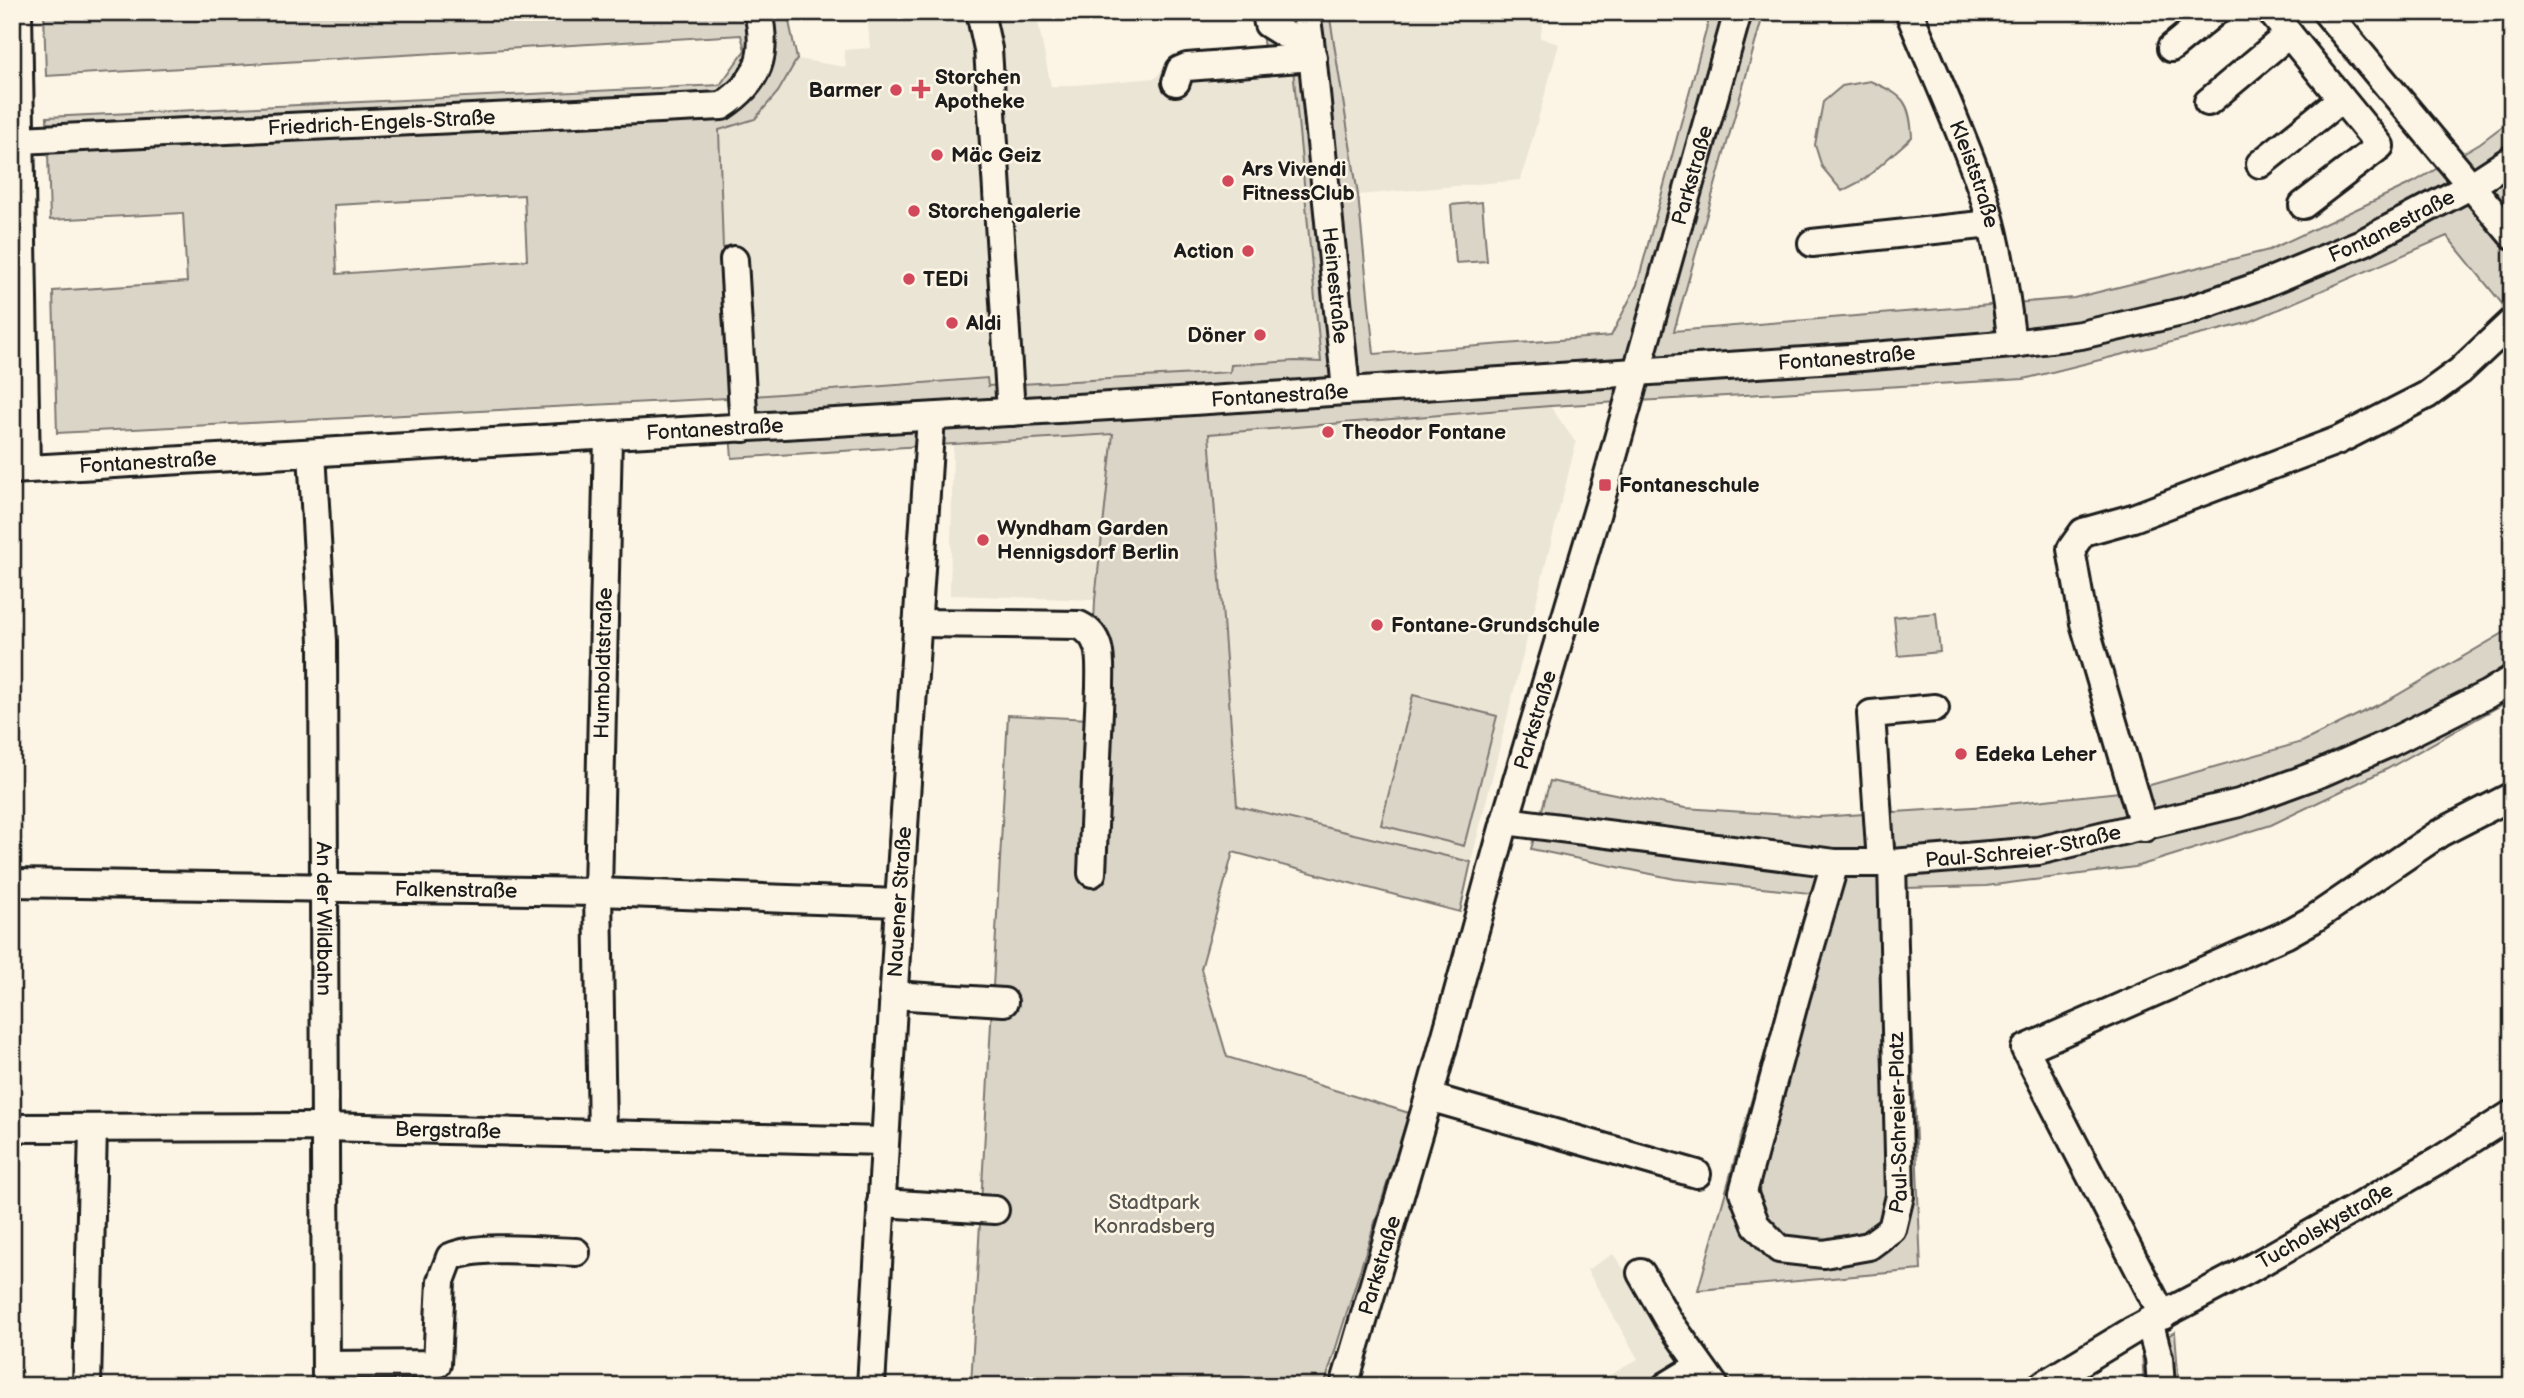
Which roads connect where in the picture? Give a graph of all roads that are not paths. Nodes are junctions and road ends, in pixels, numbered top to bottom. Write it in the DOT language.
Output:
graph roads {
  1 [pos="18,12"];
  2 [pos="758,12"];
  3 [pos="980,12"];
  4 [pos="1266,12"];
  5 [pos="1306,12"];
  6 [pos="1738,12"];
  7 [pos="1909,12"];
  8 [pos="2215,12"];
  9 [pos="2271,12"];
  10 [pos="2326,12"];
  11 [pos="2289,34"];
  12 [pos="2171,48"];
  13 [pos="1311,49"];
  14 [pos="1175,82"];
  15 [pos="2341,99"];
  16 [pos="2208,102"];
  17 [pos="20,140"];
  18 [pos="2512,159"];
  19 [pos="2260,164"];
  20 [pos="2472,185"];
  21 [pos="2303,205"];
  22 [pos="1991,224"];
  23 [pos="17,235"];
  24 [pos="2512,236"];
  25 [pos="1812,243"];
  26 [pos="734,260"];
  27 [pos="2512,323"];
  28 [pos="2012,344"];
  29 [pos="1635,371"];
  30 [pos="1346,390"];
  31 [pos="1011,412"];
  32 [pos="931,417"];
  33 [pos="744,428"];
  34 [pos="608,436"];
  35 [pos="312,453"];
  36 [pos="19,469"];
  37 [pos="918,623"];
  38 [pos="2512,679"];
  39 [pos="1935,708"];
  40 [pos="2512,796"];
  41 [pos="1505,821"];
  42 [pos="2144,828"];
  43 [pos="1835,863"];
  44 [pos="1886,863"];
  45 [pos="1092,873"];
  46 [pos="12,883"];
  47 [pos="324,888"];
  48 [pos="598,892"];
  49 [pos="899,903"];
  50 [pos="893,995"];
  51 [pos="1004,1002"];
  52 [pos="1429,1097"];
  53 [pos="2509,1120"];
  54 [pos="323,1127"];
  55 [pos="12,1128"];
  56 [pos="93,1128"];
  57 [pos="602,1134"];
  58 [pos="884,1141"];
  59 [pos="1697,1174"];
  60 [pos="881,1203"];
  61 [pos="995,1210"];
  62 [pos="576,1252"];
  63 [pos="1641,1273"];
  64 [pos="2148,1323"];
  65 [pos="326,1375"];
  66 [pos="437,1375"];
  67 [pos="1707,1376"];
  68 [pos="87,1386"];
  69 [pos="871,1386"];
  70 [pos="1344,1386"];
  71 [pos="1666,1386"];
  72 [pos="2041,1386"];
  73 [pos="2161,1386"];
  1 -- 17 [label="street"];
  2 -- 17 [label="street, Friedrich-Engels-Straße"];
  3 -- 31 [label="street"];
  4 -- 13 [label="street"];
  5 -- 13 [label="street, Heinestraße"];
  6 -- 29 [label="street, Parkstraße"];
  7 -- 22 [label="street, Kleiststraße"];
  8 -- 12 [label="street"];
  9 -- 11 [label="street"];
  10 -- 20 [label="street"];
  11 -- 15 [label="street"];
  11 -- 16 [label="street"];
  13 -- 14 [label="street"];
  13 -- 30 [label="street, Heinestraße"];
  15 -- 19 [label="street"];
  15 -- 21 [label="street"];
  17 -- 23 [label="street"];
  18 -- 20 [label="street, Fontanestraße"];
  20 -- 24 [label="street"];
  20 -- 28 [label="street, Fontanestraße"];
  22 -- 25 [label="street"];
  22 -- 28 [label="street, Kleiststraße"];
  23 -- 36 [label="street"];
  26 -- 33 [label="street"];
  27 -- 42 [label="street"];
  28 -- 29 [label="street, Fontanestraße"];
  29 -- 30 [label="street, Fontanestraße"];
  29 -- 41 [label="street, Parkstraße"];
  30 -- 31 [label="street, Fontanestraße"];
  31 -- 32 [label="street, Fontanestraße"];
  32 -- 33 [label="street, Fontanestraße"];
  32 -- 37 [label="street, Nauener Straße"];
  33 -- 34 [label="street, Fontanestraße"];
  34 -- 35 [label="street, Fontanestraße"];
  34 -- 48 [label="street, Humboldtstraße"];
  35 -- 36 [label="street, Fontanestraße"];
  35 -- 47 [label="street, An der Wildbahn"];
  37 -- 45 [label="street"];
  37 -- 49 [label="street, Nauener Straße"];
  38 -- 42 [label="street, Paul-Schreier-Straße"];
  39 -- 44 [label="street, Paul-Schreier-Platz"];
  40 -- 64 [label="street"];
  41 -- 43 [label="street, Paul-Schreier-Straße"];
  41 -- 52 [label="street, Parkstraße"];
  42 -- 44 [label="street, Paul-Schreier-Straße"];
  43 -- 44 [label="street, Paul-Schreier-Straße"];
  43 -- 44 [label="street, Paul-Schreier-Platz"];
  46 -- 47 [label="street, Falkenstraße"];
  47 -- 48 [label="street, Falkenstraße"];
  47 -- 54 [label="street, An der Wildbahn"];
  48 -- 49 [label="street, Falkenstraße"];
  48 -- 57 [label="street, Humboldtstraße"];
  49 -- 50 [label="street, Nauener Straße"];
  50 -- 51 [label="street"];
  50 -- 58 [label="street, Nauener Straße"];
  52 -- 59 [label="street"];
  52 -- 70 [label="street, Parkstraße"];
  53 -- 64 [label="street, Tucholskystraße"];
  54 -- 56 [label="street, Bergstraße"];
  54 -- 57 [label="street, Bergstraße"];
  54 -- 65 [label="street, An der Wildbahn"];
  55 -- 56 [label="street, Bergstraße"];
  56 -- 68 [label="street"];
  57 -- 58 [label="street, Bergstraße"];
  58 -- 60 [label="street, Nauener Straße"];
  60 -- 61 [label="street"];
  60 -- 69 [label="street, Nauener Straße"];
  62 -- 66 [label="street"];
  63 -- 67 [label="street"];
  64 -- 72 [label="street, Tucholskystraße"];
  64 -- 73 [label="street"];
  65 -- 66 [label="street"];
  67 -- 71 [label="street"];
}
